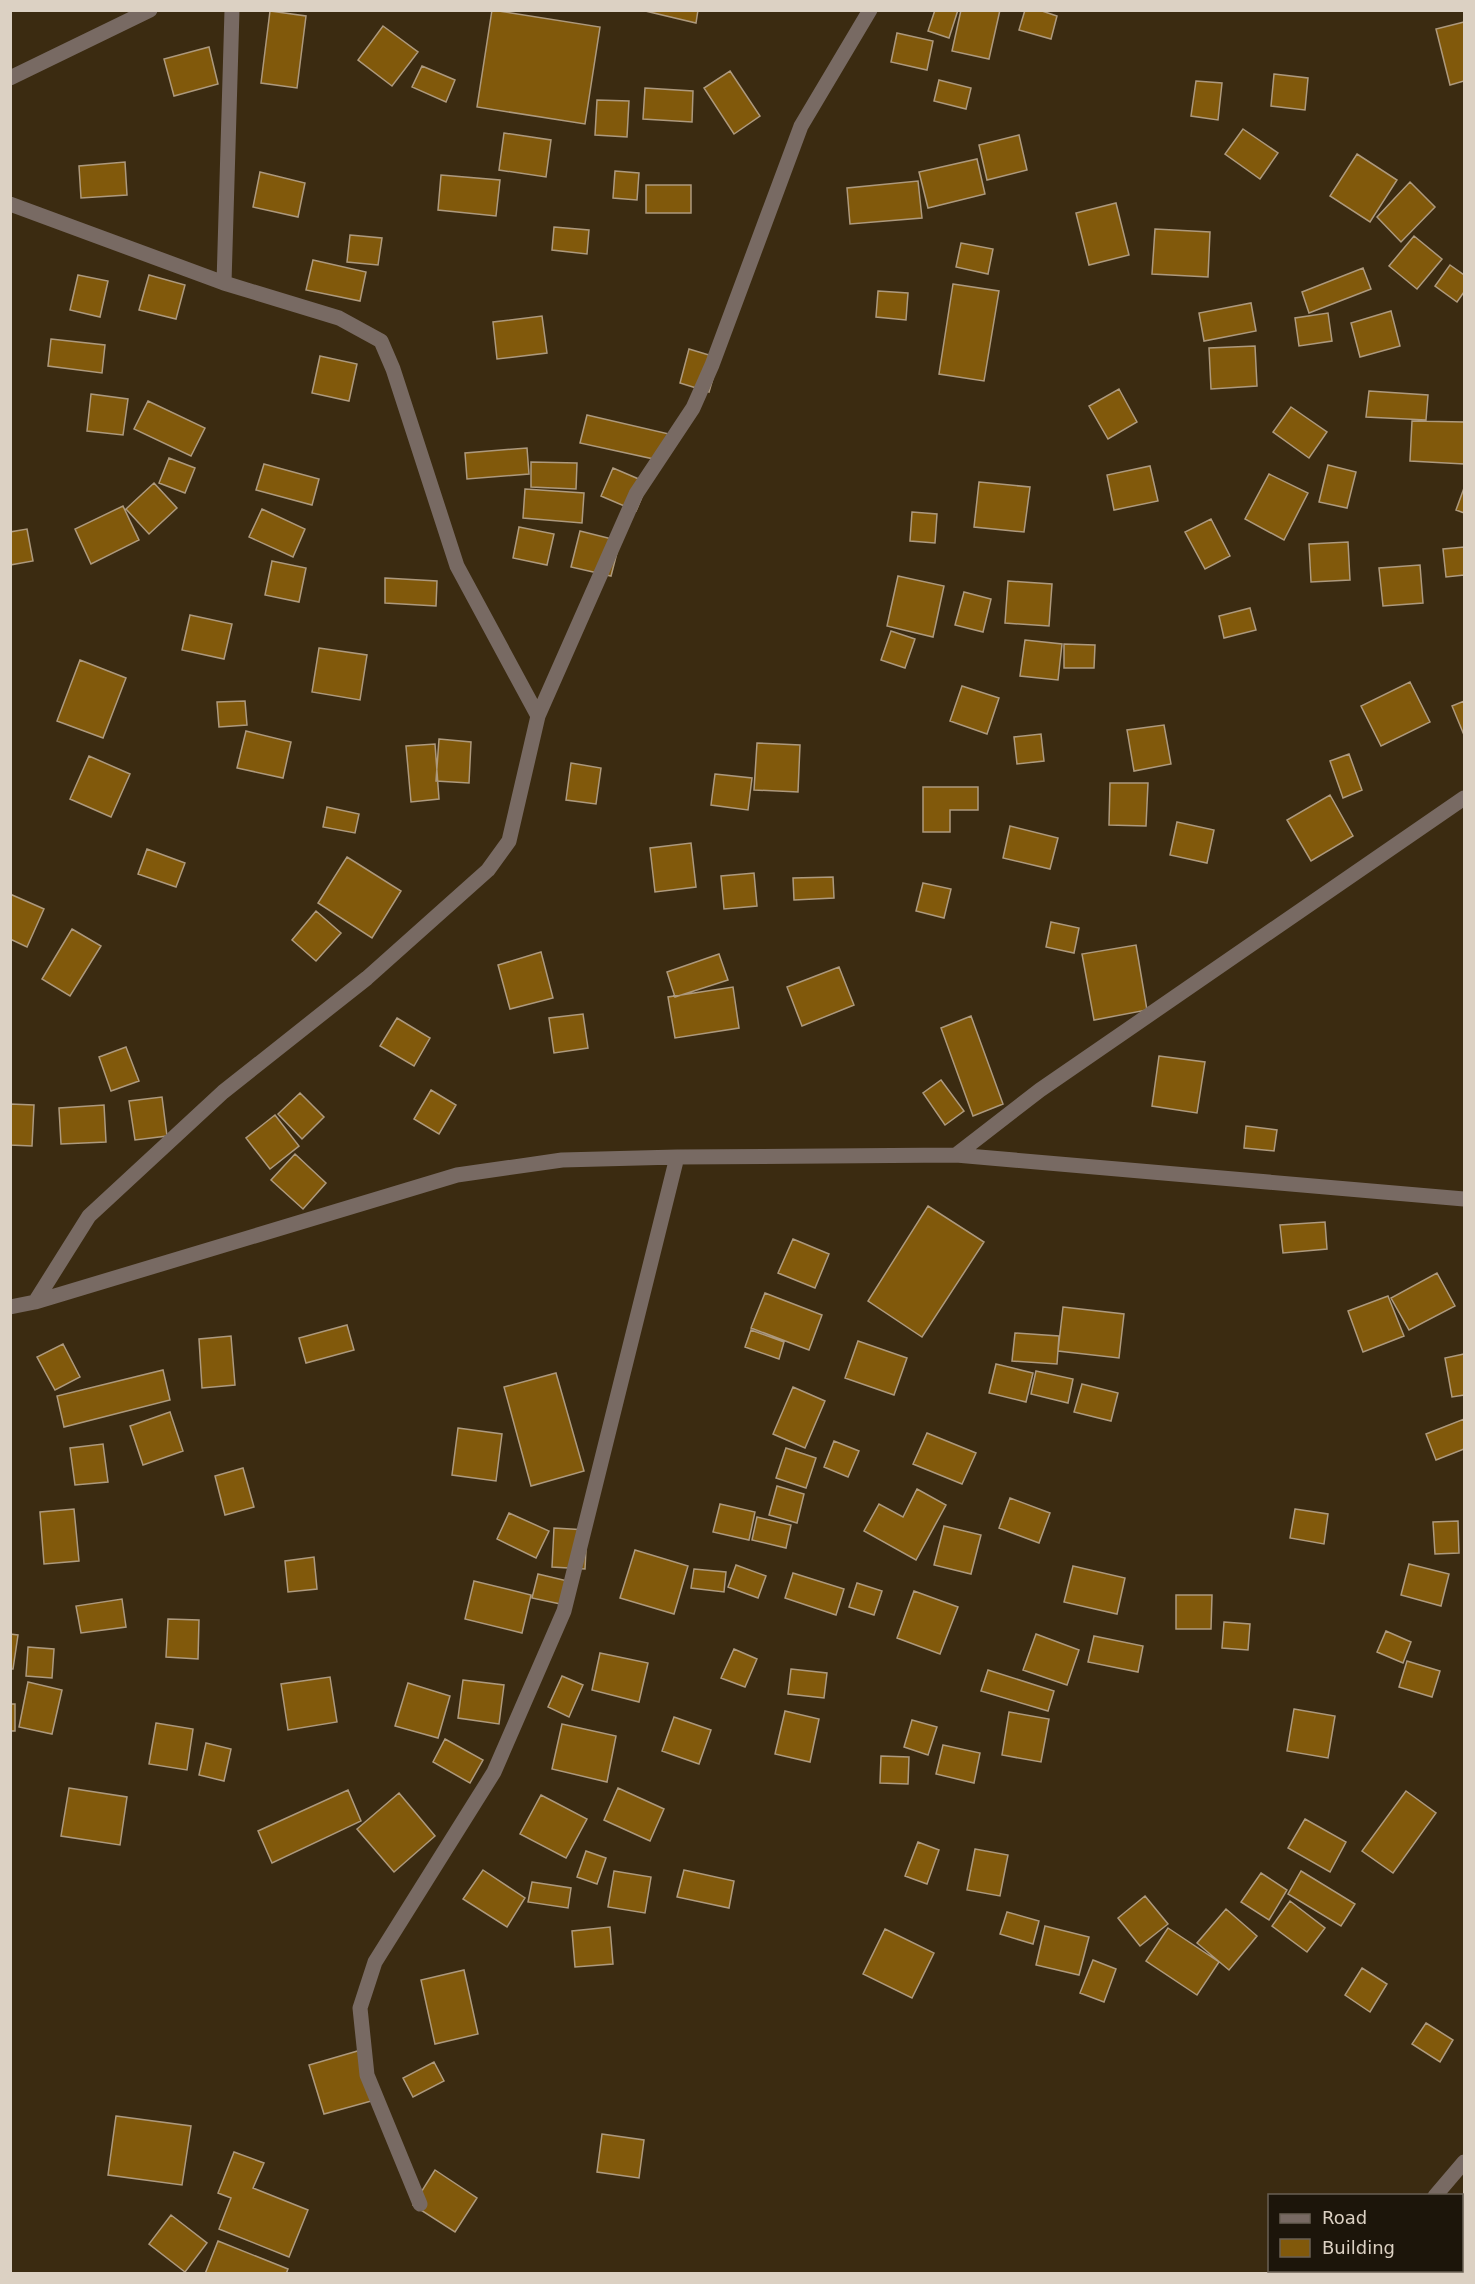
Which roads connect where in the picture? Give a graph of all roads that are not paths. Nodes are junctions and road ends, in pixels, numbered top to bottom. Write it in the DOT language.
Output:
graph roads {
  1 [pos="150,10"];
  2 [pos="231,10"];
  3 [pos="870,10"];
  4 [pos="10,78"];
  5 [pos="10,204"];
  6 [pos="224,283"];
  7 [pos="538,716"];
  8 [pos="1464,798"];
  9 [pos="956,1155"];
  10 [pos="677,1157"];
  11 [pos="1464,1199"];
  12 [pos="35,1302"];
  13 [pos="10,1307"];
  14 [pos="1464,2162"];
  15 [pos="1437,2194"];
  16 [pos="420,2204"];
  1 -- 4 [label="street"];
  2 -- 6 [label="street"];
  3 -- 7 [label="street"];
  5 -- 6 [label="street"];
  6 -- 7 [label="street"];
  7 -- 12 [label="street"];
  8 -- 9 [label="street"];
  9 -- 10 [label="street"];
  9 -- 11 [label="street"];
  10 -- 12 [label="street"];
  10 -- 16 [label="street"];
  12 -- 13 [label="street"];
  14 -- 15 [label="street"];
}
